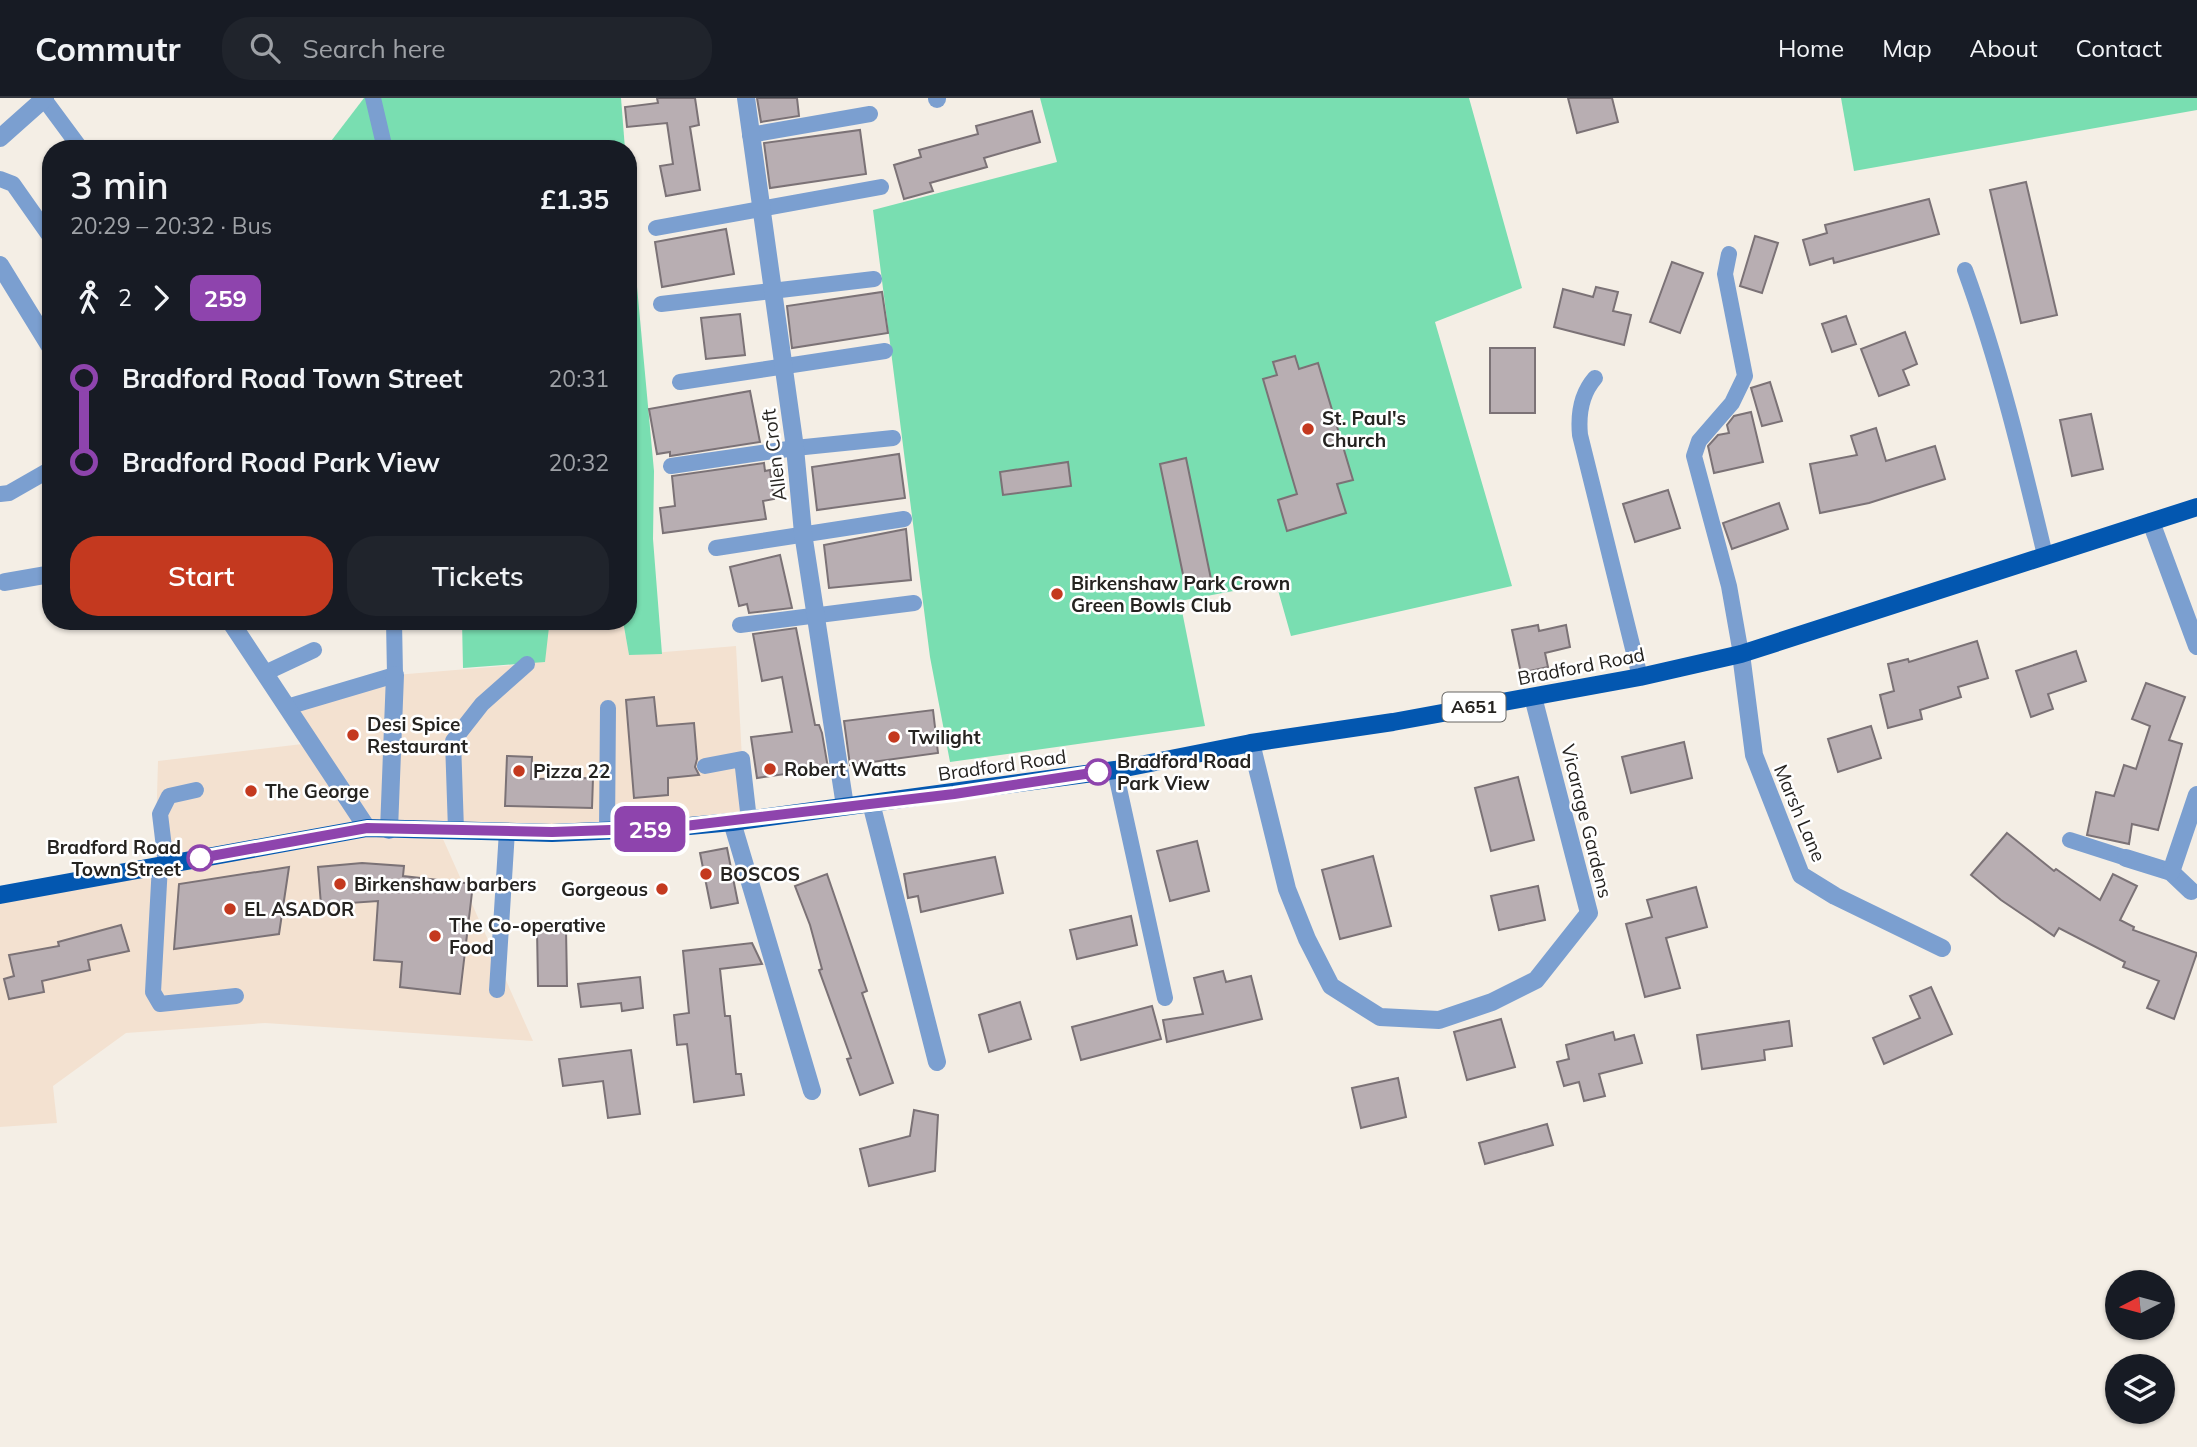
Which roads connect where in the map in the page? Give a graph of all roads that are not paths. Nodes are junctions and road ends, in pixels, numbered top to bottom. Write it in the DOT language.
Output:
graph roads {
  1 [pos="45,98"];
  2 [pos="373,98"];
  3 [pos="746,98"];
  4 [pos="870,114"];
  5 [pos="750,135"];
  6 [pos="0,138"];
  7 [pos="75,140"];
  8 [pos="383,140"];
  9 [pos="0,179"];
  10 [pos="881,187"];
  11 [pos="761,211"];
  12 [pos="42,225"];
  13 [pos="656,228"];
  14 [pos="1729,254"];
  15 [pos="0,265"];
  16 [pos="1965,270"];
  17 [pos="874,279"];
  18 [pos="774,290"];
  19 [pos="661,304"];
  20 [pos="42,333"];
  21 [pos="886,351"];
  22 [pos="784,366"];
  23 [pos="1595,378"];
  24 [pos="680,382"];
  25 [pos="893,438"];
  26 [pos="795,448"];
  27 [pos="671,466"];
  28 [pos="42,474"];
  29 [pos="0,494"];
  30 [pos="2197,507"];
  31 [pos="904,519"];
  32 [pos="2151,522"];
  33 [pos="803,533"];
  34 [pos="716,548"];
  35 [pos="2045,555"];
  36 [pos="42,576"];
  37 [pos="5,582"];
  38 [pos="914,603"];
  39 [pos="816,615"];
  40 [pos="740,625"];
  41 [pos="238,630"];
  42 [pos="394,630"];
  43 [pos="2197,646"];
  44 [pos="314,650"];
  45 [pos="1741,653"];
  46 [pos="527,664"];
  47 [pos="265,673"];
  48 [pos="395,675"];
  49 [pos="1640,677"];
  50 [pos="1533,697"];
  51 [pos="288,707"];
  52 [pos="608,708"];
  53 [pos="1251,743"];
  54 [pos="705,766"];
  55 [pos="1115,770"];
  56 [pos="196,790"];
  57 [pos="2197,795"];
  58 [pos="871,803"];
  59 [pos="845,806"];
  60 [pos="741,821"];
  61 [pos="367,828"];
  62 [pos="389,830"];
  63 [pos="456,830"];
  64 [pos="507,831"];
  65 [pos="607,831"];
  66 [pos="2070,840"];
  67 [pos="2126,858"];
  68 [pos="163,864"];
  69 [pos="2171,872"];
  70 [pos="2191,891"];
  71 [pos="0,895"];
  72 [pos="1942,948"];
  73 [pos="497,990"];
  74 [pos="236,996"];
  75 [pos="1165,998"];
  76 [pos="937,1062"];
  77 [pos="812,1091"];
  1 -- 6 [label="street"];
  1 -- 7 [label="lane"];
  2 -- 8 [label="lane"];
  3 -- 5 [label="street, Allen Croft"];
  4 -- 5 [label="lane"];
  5 -- 11 [label="street, Allen Croft"];
  9 -- 12 [label="lane"];
  10 -- 11 [label="lane"];
  11 -- 13 [label="lane"];
  11 -- 18 [label="street, Allen Croft"];
  14 -- 45 [label="lane"];
  15 -- 20 [label="street"];
  16 -- 35 [label="lane"];
  17 -- 18 [label="lane"];
  18 -- 19 [label="lane"];
  18 -- 22 [label="street, Allen Croft"];
  21 -- 22 [label="lane"];
  22 -- 24 [label="lane"];
  22 -- 26 [label="street, Allen Croft"];
  23 -- 49 [label="lane"];
  25 -- 26 [label="lane"];
  26 -- 27 [label="lane"];
  26 -- 33 [label="street, Allen Croft"];
  28 -- 29 [label="lane"];
  30 -- 32 [label="main road, Bradford Road / A651"];
  31 -- 33 [label="lane"];
  32 -- 35 [label="main road, Bradford Road / A651"];
  32 -- 43 [label="street"];
  33 -- 34 [label="lane"];
  33 -- 39 [label="street, Allen Croft"];
  35 -- 45 [label="main road, Bradford Road / A651"];
  36 -- 37 [label="street"];
  38 -- 39 [label="lane"];
  39 -- 40 [label="lane"];
  39 -- 59 [label="street, Allen Croft"];
  41 -- 47 [label="street"];
  42 -- 48 [label="lane"];
  44 -- 47 [label="lane"];
  45 -- 49 [label="main road, Bradford Road / A651"];
  45 -- 72 [label="street, Marsh Lane"];
  46 -- 63 [label="lane"];
  47 -- 51 [label="street"];
  48 -- 51 [label="lane"];
  48 -- 62 [label="street"];
  49 -- 50 [label="main road, Bradford Road / A651"];
  50 -- 53 [label="main road, Bradford Road / A651"];
  50 -- 53 [label="street, Vicarage Gardens"];
  51 -- 61 [label="street"];
  52 -- 65 [label="lane"];
  53 -- 55 [label="main road, Bradford Road / A651"];
  54 -- 60 [label="lane"];
  55 -- 58 [label="main road, Bradford Road / A651"];
  55 -- 75 [label="lane"];
  56 -- 68 [label="lane"];
  57 -- 69 [label="street"];
  58 -- 59 [label="main road, Bradford Road / A651"];
  58 -- 76 [label="street"];
  59 -- 60 [label="main road, Bradford Road / A651"];
  60 -- 65 [label="main road, Bradford Road / A651"];
  60 -- 77 [label="street"];
  61 -- 62 [label="main road, Bradford Road / A651"];
  61 -- 68 [label="main road, Bradford Road / A651"];
  62 -- 63 [label="main road, Bradford Road / A651"];
  63 -- 64 [label="main road, Bradford Road / A651"];
  64 -- 65 [label="main road, Bradford Road / A651"];
  64 -- 73 [label="lane"];
  66 -- 67 [label="lane"];
  67 -- 69 [label="street"];
  68 -- 71 [label="main road, Bradford Road / A651"];
  68 -- 74 [label="lane"];
  69 -- 70 [label="street"];
}
